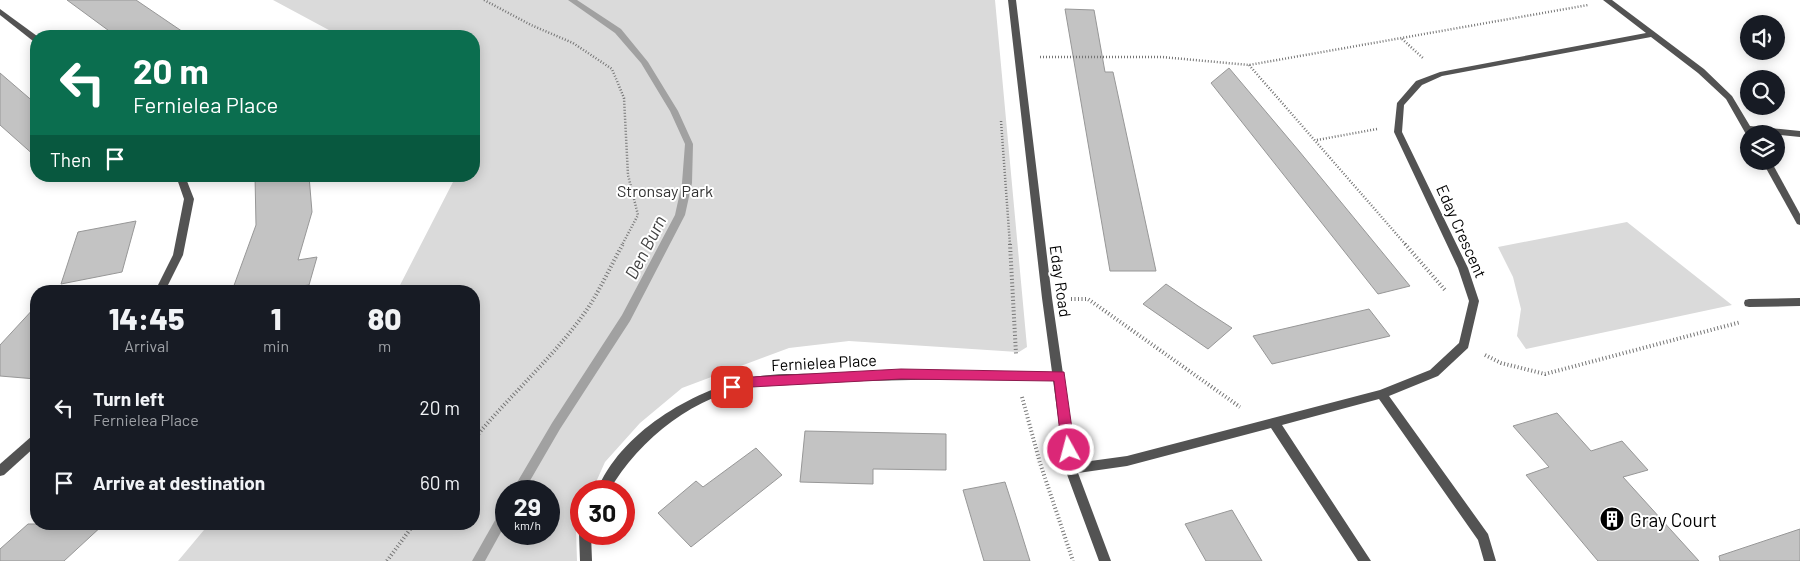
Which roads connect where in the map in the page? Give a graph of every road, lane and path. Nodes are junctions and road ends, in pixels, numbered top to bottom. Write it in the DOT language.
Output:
graph roads {
  1 [pos="484,0"];
  2 [pos="1012,0"];
  3 [pos="1608,0"];
  4 [pos="0,10"];
  5 [pos="30,34"];
  6 [pos="1652,34"];
  7 [pos="1402,38"];
  8 [pos="1018,57"];
  9 [pos="1249,65"];
  10 [pos="1440,74"];
  11 [pos="1001,115"];
  12 [pos="1745,125"];
  13 [pos="1398,132"];
  14 [pos="1785,133"];
  15 [pos="1800,134"];
  16 [pos="1316,140"];
  17 [pos="1771,170"];
  18 [pos="182,182"];
  19 [pos="1800,222"];
  20 [pos="163,285"];
  21 [pos="1048,298"];
  22 [pos="1474,301"];
  23 [pos="1800,302"];
  24 [pos="1749,303"];
  25 [pos="1464,345"];
  26 [pos="1017,376"];
  27 [pos="1060,376"];
  28 [pos="1382,394"];
  29 [pos="1274,423"];
  30 [pos="1255,428"];
  31 [pos="480,432"];
  32 [pos="30,444"];
  33 [pos="1071,469"];
  34 [pos="0,471"];
  35 [pos="610,480"];
  36 [pos="410,530"];
  37 [pos="585,545"];
  38 [pos="387,561"];
  39 [pos="586,561"];
  40 [pos="1073,561"];
  41 [pos="1105,561"];
  42 [pos="1365,561"];
  43 [pos="1490,561"];
  1 -- 31 [label="path"];
  2 -- 8 [label="street, Eday Road"];
  3 -- 6 [label="street"];
  3 -- 7 [label="path"];
  4 -- 5 [label="street"];
  6 -- 10 [label="street, Eday Crescent"];
  6 -- 12 [label="street"];
  7 -- 9 [label="path"];
  7 -- 10 [label="path"];
  8 -- 9 [label="path"];
  8 -- 21 [label="street, Eday Road"];
  9 -- 16 [label="path"];
  10 -- 13 [label="street, Eday Crescent"];
  11 -- 26 [label="path"];
  13 -- 16 [label="path"];
  13 -- 22 [label="street, Eday Crescent"];
  14 -- 15 [label="street"];
  16 -- 22 [label="path"];
  17 -- 19 [label="street"];
  18 -- 20 [label="street"];
  21 -- 27 [label="street, Eday Road"];
  21 -- 30 [label="path"];
  22 -- 25 [label="street, Eday Crescent"];
  23 -- 24 [label="street"];
  24 -- 25 [label="path"];
  25 -- 28 [label="street"];
  26 -- 27 [label="street, Fernielea Place"];
  26 -- 35 [label="street, Fernielea Place"];
  26 -- 40 [label="path"];
  27 -- 33 [label="street, Eday Road"];
  28 -- 29 [label="street"];
  28 -- 43 [label="street"];
  29 -- 30 [label="street"];
  29 -- 42 [label="street"];
  30 -- 33 [label="street"];
  32 -- 34 [label="street"];
  33 -- 41 [label="street, Eday Road"];
  36 -- 38 [label="path"];
  37 -- 39 [label="street"];
}
